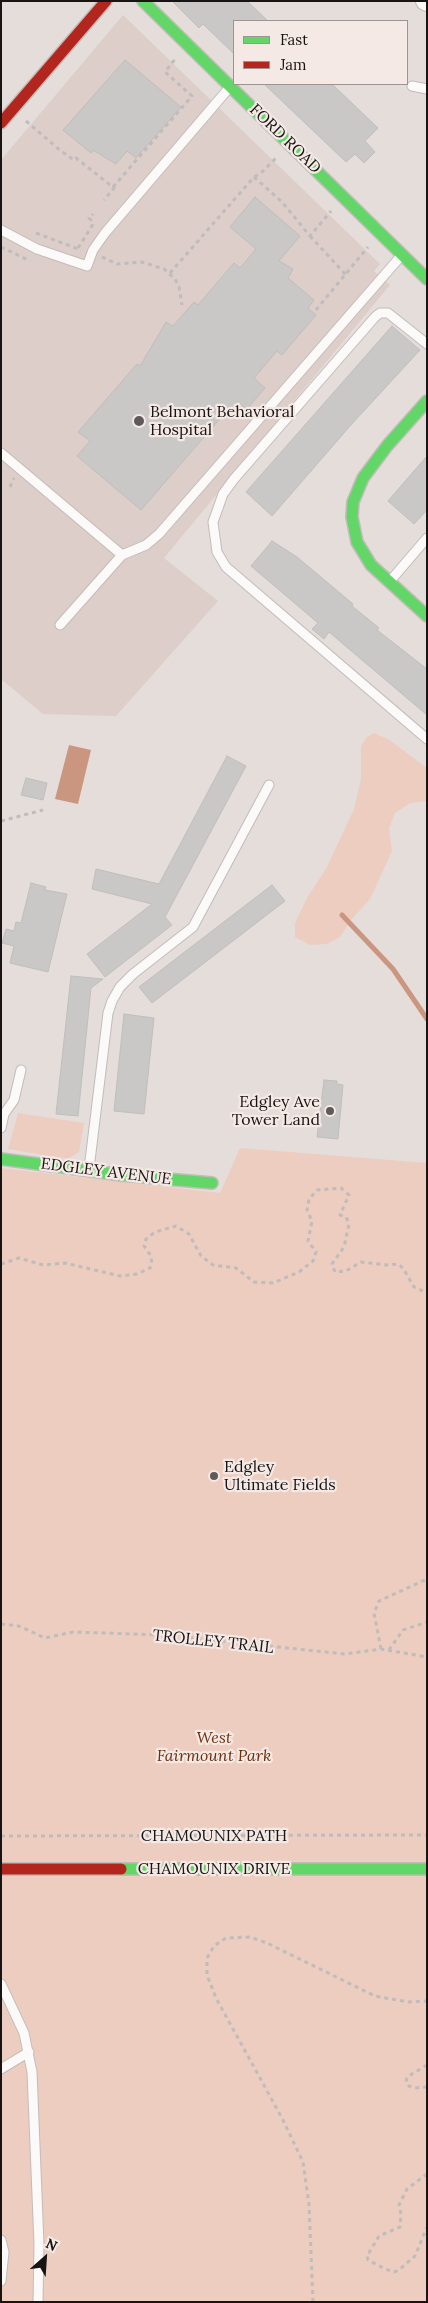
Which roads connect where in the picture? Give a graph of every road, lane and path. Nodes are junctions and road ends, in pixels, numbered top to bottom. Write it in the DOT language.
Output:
graph roads {
  1 [pos="106,1"];
  2 [pos="142,1"];
  3 [pos="176,58"];
  4 [pos="231,86"];
  5 [pos="412,86"];
  6 [pos="427,89"];
  7 [pos="26,121"];
  8 [pos="1,123"];
  9 [pos="277,157"];
  10 [pos="254,177"];
  11 [pos="113,187"];
  12 [pos="104,200"];
  13 [pos="332,210"];
  14 [pos="93,214"];
  15 [pos="1,230"];
  16 [pos="33,232"];
  17 [pos="310,236"];
  18 [pos="369,247"];
  19 [pos="403,254"];
  20 [pos="101,257"];
  21 [pos="170,273"];
  22 [pos="346,275"];
  23 [pos="427,279"];
  24 [pos="182,305"];
  25 [pos="316,310"];
  26 [pos="427,344"];
  27 [pos="427,401"];
  28 [pos="1,453"];
  29 [pos="427,538"];
  30 [pos="122,555"];
  31 [pos="388,583"];
  32 [pos="427,616"];
  33 [pos="60,625"];
  34 [pos="427,739"];
  35 [pos="269,785"];
  36 [pos="43,810"];
  37 [pos="1,821"];
  38 [pos="21,1070"];
  39 [pos="3,1113"];
  40 [pos="1,1128"];
  41 [pos="1,1159"];
  42 [pos="88,1171"];
  43 [pos="212,1183"];
  44 [pos="1,1264"];
  45 [pos="427,1293"];
  46 [pos="427,1580"];
  47 [pos="427,1622"];
  48 [pos="1,1624"];
  49 [pos="381,1648"];
  50 [pos="389,1650"];
  51 [pos="427,1657"];
  52 [pos="427,1835"];
  53 [pos="1,1836"];
  54 [pos="1,1869"];
  55 [pos="427,1869"];
  56 [pos="1,1984"];
  57 [pos="427,2000"];
  58 [pos="29,2052"];
  59 [pos="427,2066"];
  60 [pos="1,2070"];
  61 [pos="427,2087"];
  62 [pos="427,2174"];
  63 [pos="427,2228"];
  64 [pos="1,2240"];
  65 [pos="1,2281"];
  66 [pos="38,2302"];
  67 [pos="313,2302"];
  1 -- 8 [label="street"];
  2 -- 4 [label="street, FORD ROAD"];
  3 -- 11 [label="path"];
  4 -- 15 [label="lane"];
  4 -- 19 [label="street, FORD ROAD"];
  5 -- 6 [label="lane"];
  7 -- 11 [label="path"];
  9 -- 10 [label="path"];
  10 -- 17 [label="path"];
  10 -- 21 [label="path"];
  11 -- 12 [label="path"];
  13 -- 17 [label="path"];
  14 -- 16 [label="path"];
  17 -- 22 [label="path"];
  18 -- 22 [label="path"];
  19 -- 23 [label="street, FORD ROAD"];
  19 -- 30 [label="lane"];
  20 -- 21 [label="path"];
  21 -- 24 [label="path"];
  22 -- 25 [label="path"];
  26 -- 34 [label="lane"];
  27 -- 31 [label="street"];
  28 -- 30 [label="lane"];
  29 -- 31 [label="lane"];
  30 -- 33 [label="lane"];
  31 -- 32 [label="street"];
  35 -- 42 [label="lane"];
  36 -- 37 [label="path"];
  38 -- 39 [label="lane"];
  39 -- 40 [label="lane"];
  41 -- 42 [label="street, EDGLEY AVENUE"];
  42 -- 43 [label="street, EDGLEY AVENUE"];
  44 -- 45 [label="path"];
  46 -- 49 [label="path"];
  47 -- 50 [label="path"];
  48 -- 49 [label="path, TROLLEY TRAIL"];
  49 -- 50 [label="path, TROLLEY TRAIL"];
  50 -- 51 [label="path, TROLLEY TRAIL"];
  52 -- 53 [label="path, CHAMOUNIX PATH"];
  54 -- 55 [label="street, CHAMOUNIX DRIVE"];
  56 -- 58 [label="lane"];
  57 -- 67 [label="path"];
  58 -- 60 [label="lane"];
  58 -- 66 [label="lane"];
  59 -- 61 [label="path"];
  62 -- 63 [label="path"];
  64 -- 65 [label="lane"];
}
